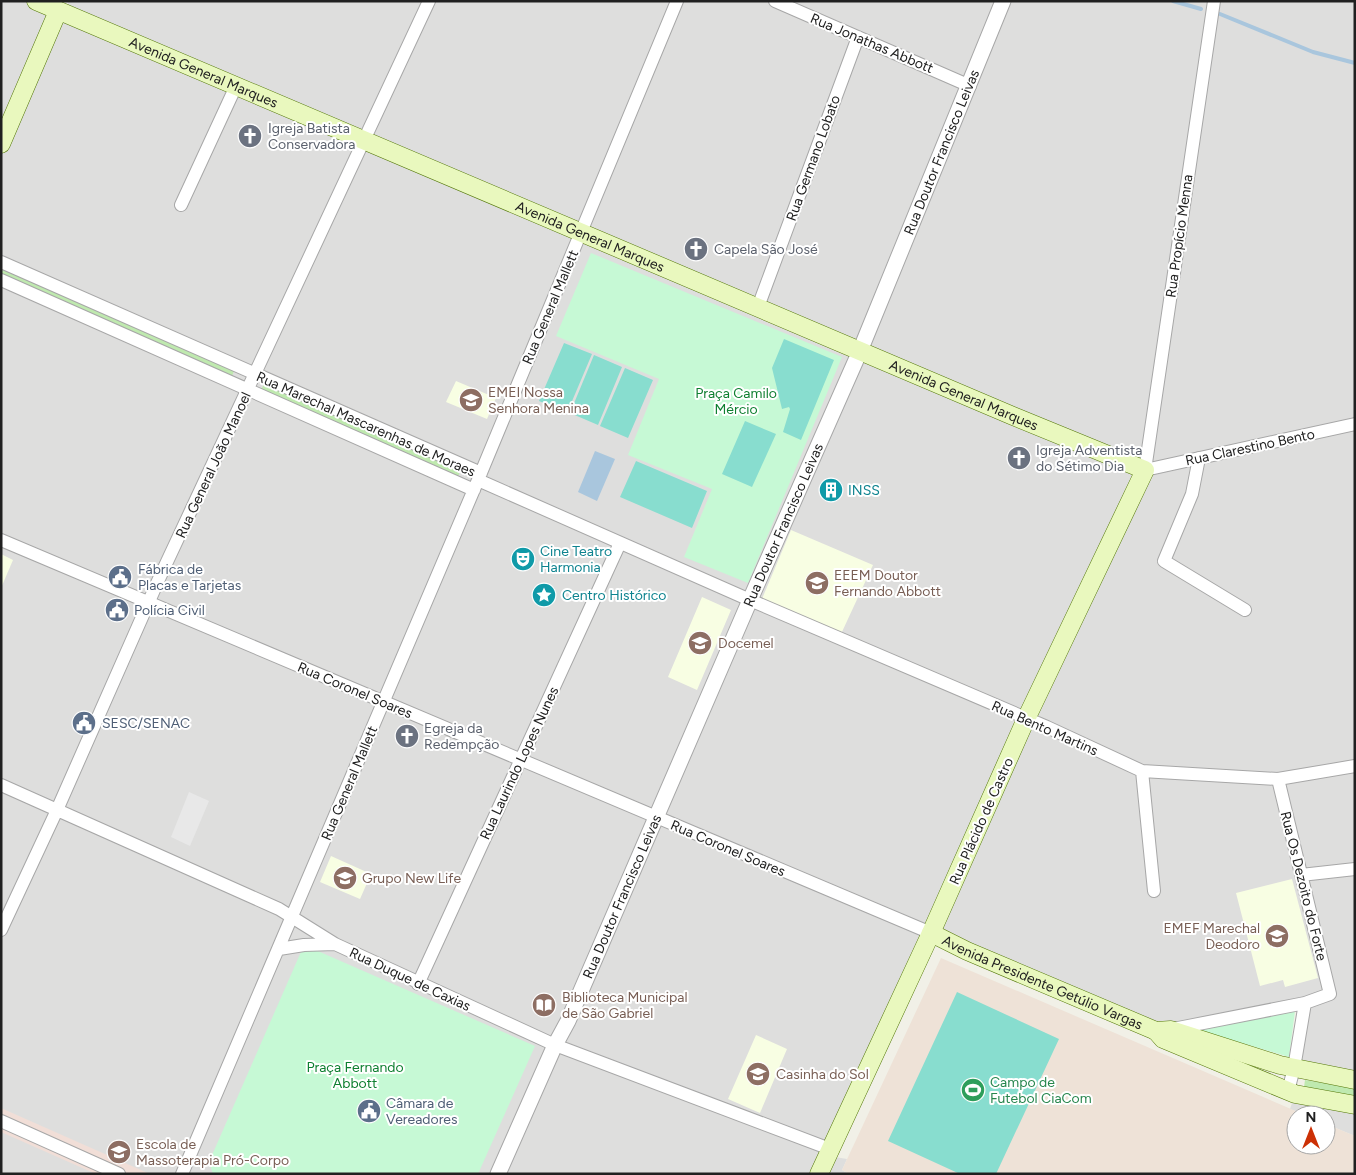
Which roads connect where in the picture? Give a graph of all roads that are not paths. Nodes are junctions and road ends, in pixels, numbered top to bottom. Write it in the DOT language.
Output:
graph roads {
  1 [pos="36,1"];
  2 [pos="429,1"];
  3 [pos="677,1"];
  4 [pos="775,1"];
  5 [pos="1003,1"];
  6 [pos="1214,1"];
  7 [pos="60,6"];
  8 [pos="858,38"];
  9 [pos="236,86"];
  10 [pos="970,86"];
  11 [pos="364,141"];
  12 [pos="1,144"];
  13 [pos="182,205"];
  14 [pos="581,232"];
  15 [pos="1,262"];
  16 [pos="1,280"];
  17 [pos="758,307"];
  18 [pos="860,351"];
  19 [pos="255,374"];
  20 [pos="248,390"];
  21 [pos="1355,424"];
  22 [pos="1199,458"];
  23 [pos="1145,470"];
  24 [pos="477,481"];
  25 [pos="1,540"];
  26 [pos="620,543"];
  27 [pos="750,600"];
  28 [pos="148,603"];
  29 [pos="1245,610"];
  30 [pos="383,702"];
  31 [pos="1026,719"];
  32 [pos="520,760"];
  33 [pos="1355,766"];
  34 [pos="1142,771"];
  35 [pos="1278,779"];
  36 [pos="1,785"];
  37 [pos="57,810"];
  38 [pos="657,818"];
  39 [pos="1355,869"];
  40 [pos="1301,874"];
  41 [pos="1154,891"];
  42 [pos="292,916"];
  43 [pos="1,930"];
  44 [pos="931,933"];
  45 [pos="335,944"];
  46 [pos="278,949"];
  47 [pos="418,984"];
  48 [pos="1305,1003"];
  49 [pos="1163,1033"];
  50 [pos="555,1045"];
  51 [pos="1294,1068"];
  52 [pos="1355,1080"];
  53 [pos="1288,1091"];
  54 [pos="1355,1105"];
  55 [pos="1,1121"];
  56 [pos="830,1149"];
  57 [pos="187,1170"];
  58 [pos="119,1174"];
  59 [pos="498,1174"];
  60 [pos="819,1174"];
  1 -- 7 [label="main road, Avenida General Marques"];
  2 -- 11 [label="street, Rua General João Manoel"];
  3 -- 14 [label="street, Rua General Mallett"];
  4 -- 8 [label="street, Rua Jonathas Abbott"];
  5 -- 10 [label="street, Rua Doutor Francisco Leivas"];
  6 -- 23 [label="street, Rua Propício Menna"];
  7 -- 9 [label="main road, Avenida General Marques"];
  7 -- 12 [label="main road"];
  8 -- 10 [label="street, Rua Jonathas Abbott"];
  8 -- 17 [label="street, Rua Germano Lobato"];
  9 -- 11 [label="main road, Avenida General Marques"];
  9 -- 13 [label="street"];
  10 -- 18 [label="street, Rua Doutor Francisco Leivas"];
  11 -- 14 [label="main road, Avenida General Marques"];
  11 -- 19 [label="street, Rua General João Manoel"];
  14 -- 17 [label="main road, Avenida General Marques"];
  14 -- 24 [label="street, Rua General Mallett"];
  15 -- 19 [label="street, Rua Marechal Mascarenhas de Moraes"];
  16 -- 20 [label="street, Rua Marechal Mascarenhas de Moraes"];
  17 -- 18 [label="main road, Avenida General Marques"];
  18 -- 23 [label="main road, Avenida General Marques"];
  18 -- 27 [label="street, Rua Doutor Francisco Leivas"];
  19 -- 20 [label="street, Rua General João Manoel"];
  19 -- 24 [label="street, Rua Marechal Mascarenhas de Moraes"];
  20 -- 24 [label="street, Rua Marechal Mascarenhas de Moraes"];
  20 -- 28 [label="street, Rua General João Manoel"];
  21 -- 22 [label="street, Rua Clarestino Bento"];
  22 -- 23 [label="street, Rua Clarestino Bento"];
  22 -- 29 [label="street"];
  23 -- 31 [label="main road, Rua Plácido de Castro"];
  24 -- 26 [label="street, Rua Marechal Mascarenhas de Moraes"];
  24 -- 30 [label="street, Rua General Mallett"];
  25 -- 28 [label="street, Rua Coronel Soares"];
  26 -- 27 [label="street, Rua Marechal Mascarenhas de Moraes"];
  26 -- 32 [label="street, Rua Laurindo Lopes Nunes"];
  27 -- 31 [label="street, Rua Bento Martins"];
  27 -- 38 [label="street, Rua Doutor Francisco Leivas"];
  28 -- 30 [label="street, Rua Coronel Soares"];
  28 -- 37 [label="street, Rua General João Manoel"];
  30 -- 32 [label="street, Rua Coronel Soares"];
  30 -- 42 [label="street, Rua General Mallett"];
  31 -- 34 [label="street, Rua Bento Martins"];
  31 -- 44 [label="main road, Rua Plácido de Castro"];
  32 -- 38 [label="street, Rua Coronel Soares"];
  32 -- 47 [label="street, Rua Laurindo Lopes Nunes"];
  33 -- 35 [label="street, Rua Bento Martins"];
  34 -- 35 [label="street, Rua Bento Martins"];
  34 -- 41 [label="street"];
  35 -- 40 [label="street, Rua Os Dezoito do Forte"];
  36 -- 37 [label="street, Rua Duque de Caxias"];
  37 -- 42 [label="street, Rua Duque de Caxias"];
  37 -- 43 [label="street, Rua General João Manoel"];
  38 -- 44 [label="street, Rua Coronel Soares"];
  38 -- 50 [label="street, Rua Doutor Francisco Leivas"];
  39 -- 40 [label="street"];
  40 -- 48 [label="street, Rua Os Dezoito do Forte"];
  42 -- 45 [label="street, Rua Duque de Caxias"];
  42 -- 46 [label="street, Rua General Mallett"];
  44 -- 49 [label="main road, Avenida Presidente Getúlio Vargas"];
  44 -- 56 [label="main road, Rua Plácido de Castro"];
  45 -- 46 [label="street"];
  45 -- 47 [label="street, Rua Duque de Caxias"];
  46 -- 57 [label="street, Rua General Mallett"];
  47 -- 50 [label="street, Rua Duque de Caxias"];
  48 -- 49 [label="street"];
  48 -- 51 [label="street"];
  49 -- 51 [label="main road, Avenida Presidente Getúlio Vargas"];
  49 -- 53 [label="main road, Avenida Presidente Getúlio Vargas"];
  50 -- 56 [label="street, Rua Duque de Caxias"];
  50 -- 59 [label="street, Rua Doutor Francisco Leivas"];
  51 -- 52 [label="main road, Avenida Presidente Getúlio Vargas"];
  51 -- 53 [label="street"];
  53 -- 54 [label="main road, Avenida Presidente Getúlio Vargas"];
  55 -- 58 [label="street"];
  56 -- 60 [label="main road, Rua Plácido de Castro"];
}
